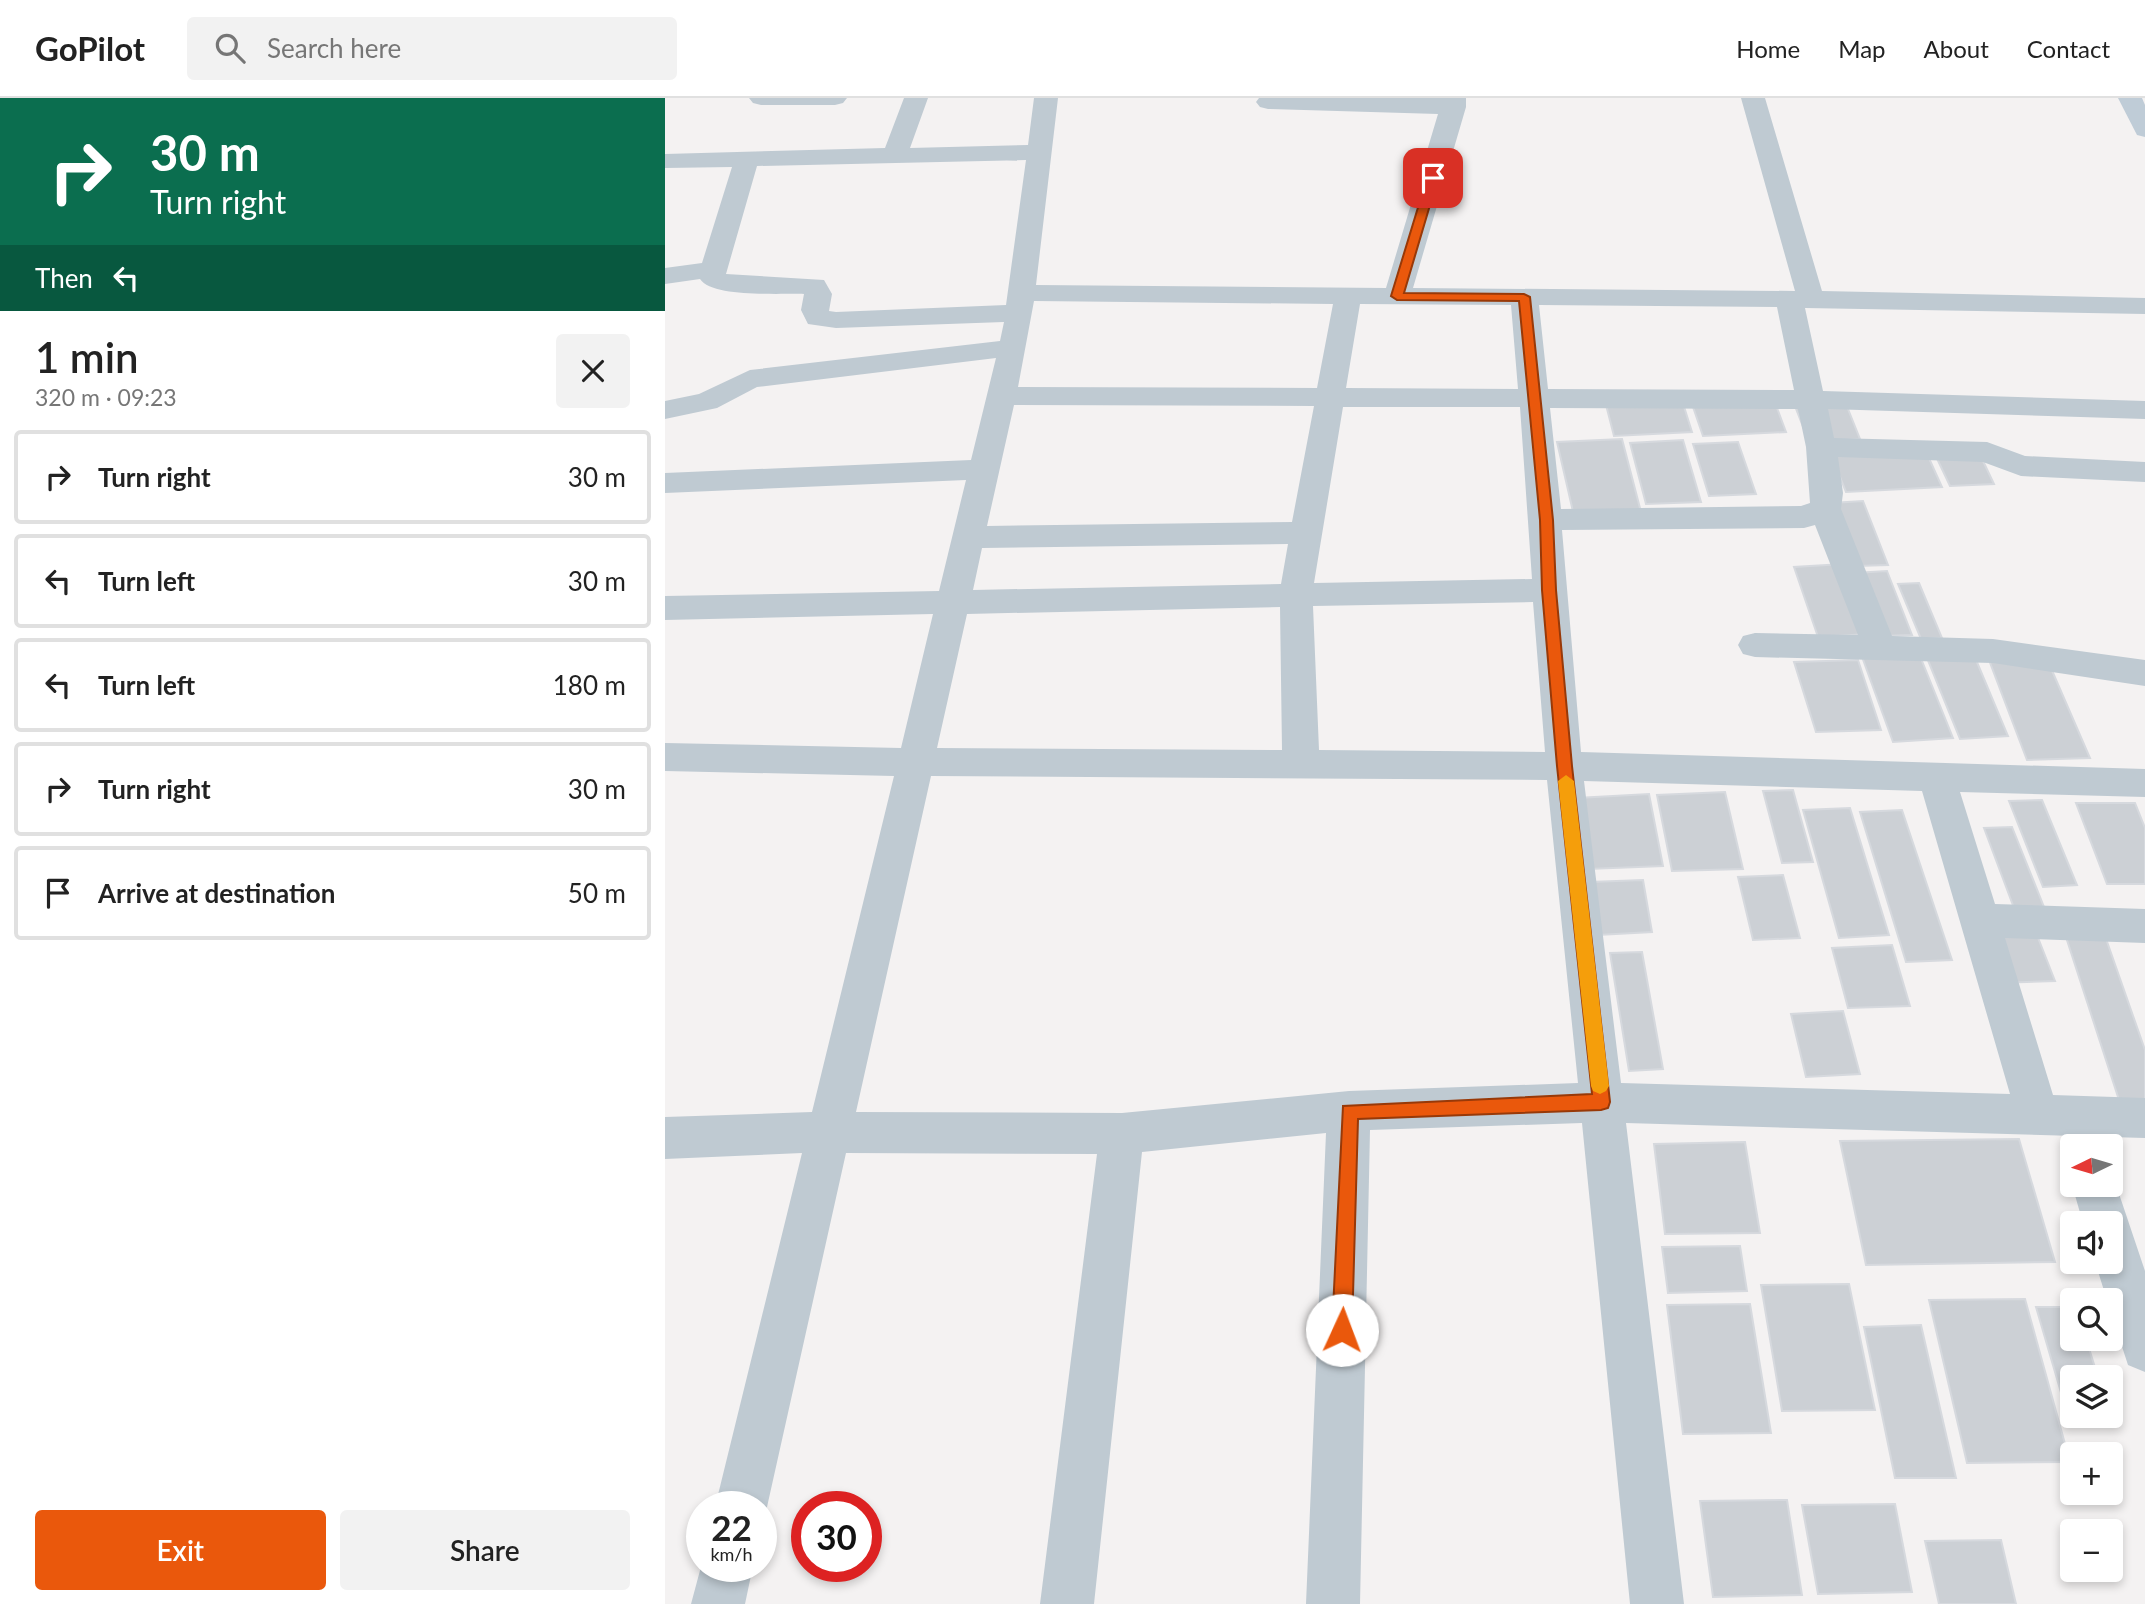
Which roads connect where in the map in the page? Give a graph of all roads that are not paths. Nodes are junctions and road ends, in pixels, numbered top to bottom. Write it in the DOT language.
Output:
graph roads {
  1 [pos="761,98"];
  2 [pos="835,98"];
  3 [pos="916,98"];
  4 [pos="1046,98"];
  5 [pos="1753,98"];
  6 [pos="2130,98"];
  7 [pos="1268,102"];
  8 [pos="1454,103"];
  9 [pos="2145,130"];
  10 [pos="1039,152"];
  11 [pos="895,155"];
  12 [pos="747,159"];
  13 [pos="665,161"];
  14 [pos="713,269"];
  15 [pos="665,276"];
  16 [pos="1348,296"];
  17 [pos="1397,296"];
  18 [pos="1524,297"];
  19 [pos="1800,299"];
  20 [pos="2145,306"];
  21 [pos="1017,318"];
  22 [pos="1002,396"];
  23 [pos="1330,397"];
  24 [pos="1532,398"];
  25 [pos="1809,399"];
  26 [pos="665,410"];
  27 [pos="2145,410"];
  28 [pos="1821,447"];
  29 [pos="985,469"];
  30 [pos="2145,472"];
  31 [pos="665,483"];
  32 [pos="1825,509"];
  33 [pos="1546,520"];
  34 [pos="1306,533"];
  35 [pos="969,537"];
  36 [pos="1549,590"];
  37 [pos="1296,593"];
  38 [pos="954,602"];
  39 [pos="665,608"];
  40 [pos="1755,645"];
  41 [pos="1880,648"];
  42 [pos="2145,673"];
  43 [pos="665,757"];
  44 [pos="918,762"];
  45 [pos="1301,764"];
  46 [pos="1564,766"];
  47 [pos="1937,777"];
  48 [pos="2145,783"];
  49 [pos="1982,920"];
  50 [pos="2145,926"];
  51 [pos="1601,1102"];
  52 [pos="1349,1111"];
  53 [pos="2145,1118"];
  54 [pos="2065,1126"];
  55 [pos="829,1132"];
  56 [pos="1122,1133"];
  57 [pos="665,1138"];
  58 [pos="2123,1273"];
  59 [pos="2143,1335"];
  60 [pos="745,1491"];
  61 [pos="724,1582"];
  62 [pos="719,1604"];
  63 [pos="1067,1604"];
  64 [pos="1333,1604"];
  65 [pos="1657,1604"];
  1 -- 2 [label="street"];
  3 -- 11 [label="street"];
  4 -- 10 [label="street"];
  5 -- 19 [label="street"];
  6 -- 9 [label="main road"];
  7 -- 8 [label="street"];
  8 -- 17 [label="street"];
  10 -- 11 [label="street"];
  10 -- 21 [label="street"];
  11 -- 12 [label="street"];
  12 -- 13 [label="street"];
  12 -- 14 [label="street"];
  14 -- 15 [label="street"];
  14 -- 21 [label="street"];
  16 -- 17 [label="street"];
  16 -- 21 [label="street"];
  16 -- 23 [label="street"];
  17 -- 18 [label="street"];
  18 -- 19 [label="street"];
  18 -- 24 [label="street"];
  19 -- 20 [label="street"];
  19 -- 25 [label="street"];
  21 -- 22 [label="street"];
  21 -- 26 [label="street"];
  22 -- 23 [label="street"];
  22 -- 29 [label="street"];
  23 -- 24 [label="street"];
  23 -- 34 [label="street"];
  24 -- 25 [label="street"];
  24 -- 33 [label="street"];
  25 -- 27 [label="street"];
  25 -- 28 [label="street"];
  28 -- 30 [label="street"];
  28 -- 32 [label="street"];
  29 -- 31 [label="street"];
  29 -- 35 [label="street"];
  32 -- 33 [label="street"];
  32 -- 41 [label="street"];
  33 -- 36 [label="street"];
  34 -- 35 [label="street"];
  34 -- 37 [label="street"];
  35 -- 38 [label="street"];
  36 -- 37 [label="street"];
  36 -- 46 [label="street"];
  37 -- 38 [label="street"];
  37 -- 45 [label="street"];
  38 -- 39 [label="street"];
  38 -- 44 [label="street"];
  40 -- 41 [label="street"];
  41 -- 42 [label="street"];
  43 -- 44 [label="street"];
  44 -- 45 [label="street"];
  44 -- 55 [label="street"];
  45 -- 46 [label="street"];
  46 -- 47 [label="street"];
  46 -- 51 [label="street"];
  47 -- 48 [label="street"];
  47 -- 49 [label="street"];
  49 -- 50 [label="street"];
  49 -- 54 [label="street"];
  51 -- 52 [label="street"];
  51 -- 54 [label="street"];
  51 -- 65 [label="street"];
  52 -- 56 [label="street"];
  52 -- 64 [label="street"];
  53 -- 54 [label="street"];
  55 -- 56 [label="street"];
  55 -- 57 [label="street"];
  55 -- 60 [label="street"];
  56 -- 63 [label="street"];
  58 -- 59 [label="street"];
  61 -- 62 [label="street"];
}
